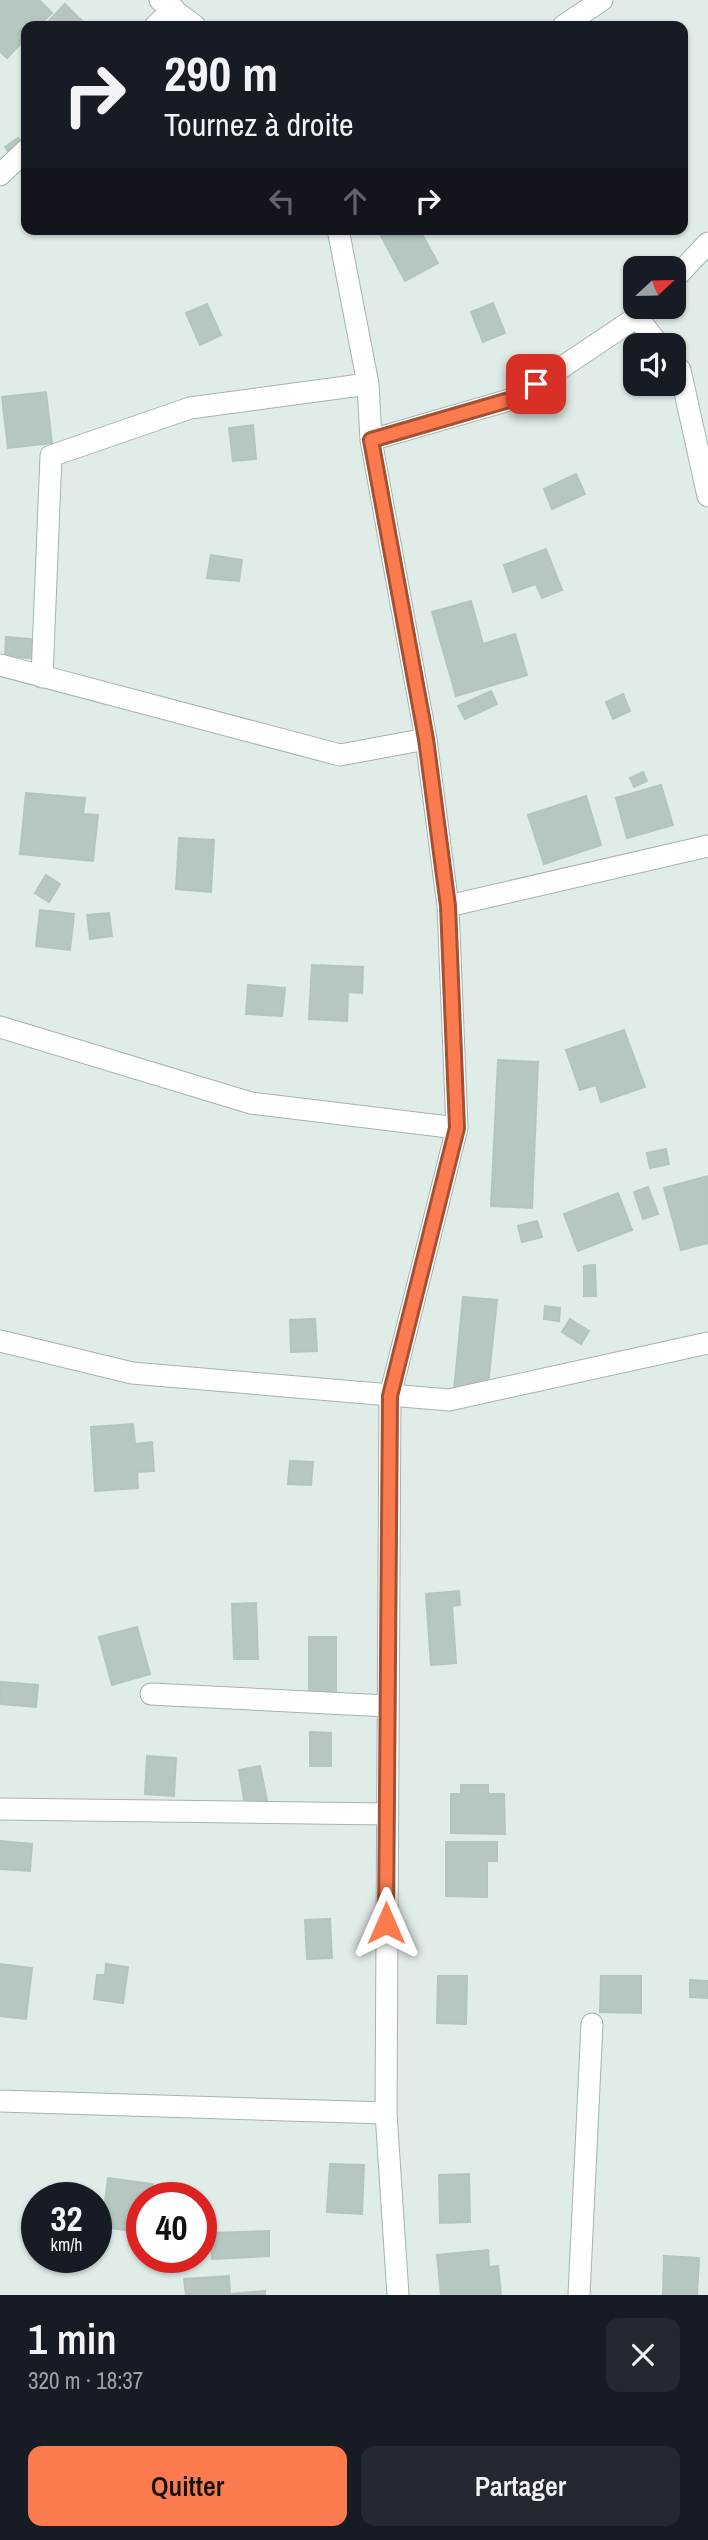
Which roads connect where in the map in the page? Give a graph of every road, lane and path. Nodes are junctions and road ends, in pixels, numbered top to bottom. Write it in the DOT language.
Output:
graph roads {
  1 [pos="601,0"];
  2 [pos="167,4"];
  3 [pos="158,21"];
  4 [pos="189,21"];
  5 [pos="570,21"];
  6 [pos="21,155"];
  7 [pos="0,176"];
  8 [pos="339,235"];
  9 [pos="708,243"];
  10 [pos="686,266"];
  11 [pos="632,319"];
  12 [pos="368,384"];
  13 [pos="686,396"];
  14 [pos="371,440"];
  15 [pos="708,496"];
  16 [pos="0,665"];
  17 [pos="42,677"];
  18 [pos="426,739"];
  19 [pos="708,846"];
  20 [pos="448,906"];
  21 [pos="0,1027"];
  22 [pos="457,1128"];
  23 [pos="0,1341"];
  24 [pos="708,1343"];
  25 [pos="390,1396"];
  26 [pos="151,1694"];
  27 [pos="387,1706"];
  28 [pos="0,1809"];
  29 [pos="386,1814"];
  30 [pos="592,2024"];
  31 [pos="0,2101"];
  32 [pos="386,2113"];
  33 [pos="398,2295"];
  34 [pos="579,2295"];
  1 -- 5 [label="street"];
  2 -- 3 [label="street"];
  2 -- 4 [label="street"];
  6 -- 7 [label="street"];
  8 -- 12 [label="street"];
  9 -- 10 [label="street"];
  11 -- 14 [label="street"];
  12 -- 14 [label="street"];
  12 -- 17 [label="street"];
  13 -- 15 [label="street"];
  14 -- 18 [label="street"];
  16 -- 17 [label="street"];
  17 -- 18 [label="street"];
  18 -- 20 [label="street"];
  19 -- 20 [label="street"];
  20 -- 22 [label="street"];
  21 -- 22 [label="street"];
  22 -- 25 [label="street"];
  23 -- 25 [label="street"];
  24 -- 25 [label="street"];
  25 -- 27 [label="street"];
  26 -- 27 [label="street"];
  27 -- 29 [label="street"];
  28 -- 29 [label="street"];
  29 -- 32 [label="street"];
  30 -- 34 [label="street"];
  31 -- 32 [label="street"];
  32 -- 33 [label="street"];
}
